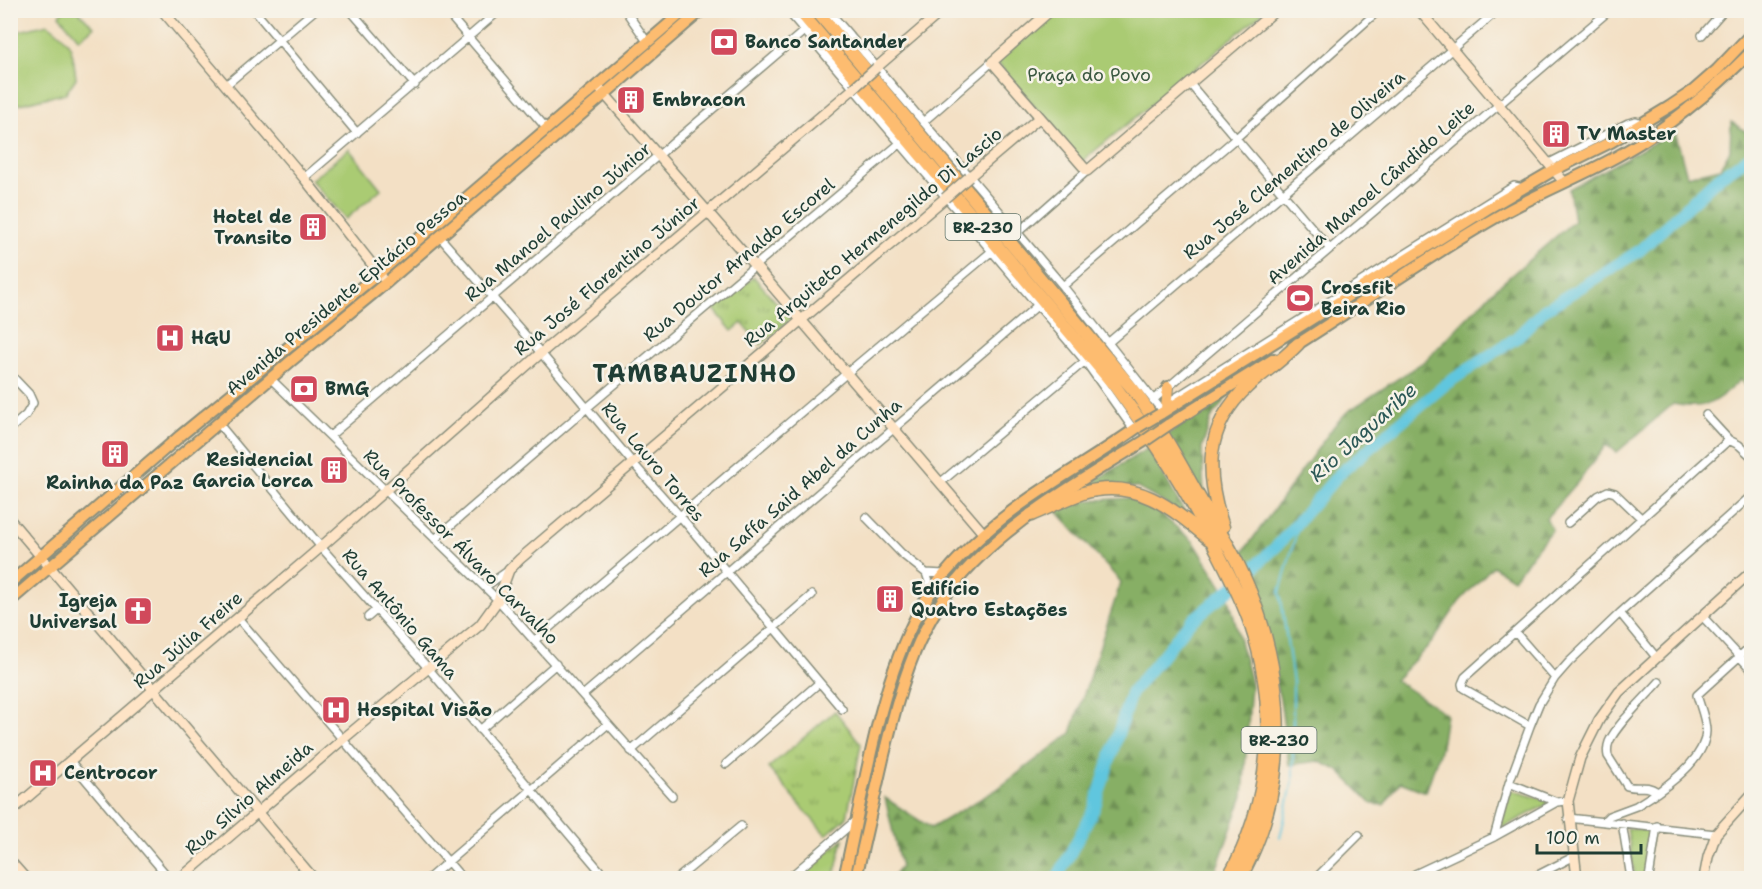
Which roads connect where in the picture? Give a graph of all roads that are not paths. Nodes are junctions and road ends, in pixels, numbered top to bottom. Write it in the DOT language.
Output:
graph roads {
  1 [pos="162,10"];
  2 [pos="254,10"];
  3 [pos="315,10"];
  4 [pos="350,10"];
  5 [pos="445,10"];
  6 [pos="500,10"];
  7 [pos="625,10"];
  8 [pos="685,10"];
  9 [pos="702,10"];
  10 [pos="787,10"];
  11 [pos="800,10"];
  12 [pos="816,10"];
  13 [pos="828,10"];
  14 [pos="944,10"];
  15 [pos="1051,10"];
  16 [pos="1276,10"];
  17 [pos="1379,10"];
  18 [pos="1419,10"];
  19 [pos="1498,10"];
  20 [pos="1610,10"];
  21 [pos="1724,10"];
  22 [pos="675,16"];
  23 [pos="804,31"];
  24 [pos="1752,33"];
  25 [pos="1702,35"];
  26 [pos="468,39"];
  27 [pos="279,41"];
  28 [pos="648,43"];
  29 [pos="1452,50"];
  30 [pos="1752,51"];
  31 [pos="992,62"];
  32 [pos="876,68"];
  33 [pos="1190,84"];
  34 [pos="226,85"];
  35 [pos="415,85"];
  36 [pos="853,89"];
  37 [pos="601,90"];
  38 [pos="1499,104"];
  39 [pos="1040,117"];
  40 [pos="923,122"];
  41 [pos="1642,124"];
  42 [pos="547,129"];
  43 [pos="357,134"];
  44 [pos="1235,139"];
  45 [pos="1597,140"];
  46 [pos="1611,142"];
  47 [pos="899,144"];
  48 [pos="1624,153"];
  49 [pos="659,156"];
  50 [pos="1552,167"];
  51 [pos="1087,171"];
  52 [pos="969,177"];
  53 [pos="304,178"];
  54 [pos="1564,182"];
  55 [pos="1523,188"];
  56 [pos="1282,193"];
  57 [pos="945,198"];
  58 [pos="708,212"];
  59 [pos="1017,233"];
  60 [pos="439,236"];
  61 [pos="1329,248"];
  62 [pos="992,252"];
  63 [pos="755,266"];
  64 [pos="1393,267"];
  65 [pos="379,273"];
  66 [pos="1399,277"];
  67 [pos="387,282"];
  68 [pos="1063,286"];
  69 [pos="491,297"];
  70 [pos="1038,305"];
  71 [pos="801,320"];
  72 [pos="1109,342"];
  73 [pos="1298,344"];
  74 [pos="541,353"];
  75 [pos="1085,361"];
  76 [pos="847,373"];
  77 [pos="10,374"];
  78 [pos="271,379"];
  79 [pos="1168,387"];
  80 [pos="1153,400"];
  81 [pos="588,407"];
  82 [pos="1164,410"];
  83 [pos="1706,415"];
  84 [pos="218,423"];
  85 [pos="893,428"];
  86 [pos="10,429"];
  87 [pos="1136,429"];
  88 [pos="330,436"];
  89 [pos="1729,440"];
  90 [pos="1752,457"];
  91 [pos="632,462"];
  92 [pos="940,483"];
  93 [pos="384,490"];
  94 [pos="1752,495"];
  95 [pos="1031,515"];
  96 [pos="680,516"];
  97 [pos="866,517"];
  98 [pos="1642,519"];
  99 [pos="10,520"];
  100 [pos="1568,523"];
  101 [pos="984,534"];
  102 [pos="435,539"];
  103 [pos="1213,543"];
  104 [pos="321,547"];
  105 [pos="1231,551"];
  106 [pos="42,557"];
  107 [pos="51,567"];
  108 [pos="1232,567"];
  109 [pos="509,570"];
  110 [pos="1752,571"];
  111 [pos="726,572"];
  112 [pos="926,573"];
  113 [pos="944,574"];
  114 [pos="10,583"];
  115 [pos="485,587"];
  116 [pos="932,591"];
  117 [pos="812,595"];
  118 [pos="498,600"];
  119 [pos="10,601"];
  120 [pos="1248,601"];
  121 [pos="376,610"];
  122 [pos="1620,613"];
  123 [pos="1702,616"];
  124 [pos="368,617"];
  125 [pos="238,618"];
  126 [pos="773,626"];
  127 [pos="1515,632"];
  128 [pos="535,640"];
  129 [pos="1752,645"];
  130 [pos="1739,656"];
  131 [pos="1656,657"];
  132 [pos="556,664"];
  133 [pos="428,668"];
  134 [pos="1752,670"];
  135 [pos="1555,678"];
  136 [pos="1659,682"];
  137 [pos="819,683"];
  138 [pos="155,690"];
  139 [pos="583,694"];
  140 [pos="842,709"];
  141 [pos="608,724"];
  142 [pos="1530,726"];
  143 [pos="480,730"];
  144 [pos="342,740"];
  145 [pos="631,751"];
  146 [pos="70,761"];
  147 [pos="726,764"];
  148 [pos="1509,783"];
  149 [pos="531,791"];
  150 [pos="1658,792"];
  151 [pos="1752,794"];
  152 [pos="672,796"];
  153 [pos="1568,801"];
  154 [pos="1557,802"];
  155 [pos="10,812"];
  156 [pos="258,812"];
  157 [pos="858,818"];
  158 [pos="1569,818"];
  159 [pos="1604,821"];
  160 [pos="1622,823"];
  161 [pos="741,826"];
  162 [pos="1657,826"];
  163 [pos="1716,834"];
  164 [pos="1359,835"];
  165 [pos="1494,837"];
  166 [pos="1573,857"];
  167 [pos="10,861"];
  168 [pos="448,862"];
  169 [pos="25,879"];
  170 [pos="169,879"];
  171 [pos="181,879"];
  172 [pos="313,879"];
  173 [pos="429,879"];
  174 [pos="462,879"];
  175 [pos="606,879"];
  176 [pos="678,879"];
  177 [pos="789,879"];
  178 [pos="844,879"];
  179 [pos="856,879"];
  180 [pos="1228,879"];
  181 [pos="1240,879"];
  182 [pos="1316,879"];
  183 [pos="1412,879"];
  184 [pos="1532,879"];
  185 [pos="1577,879"];
  186 [pos="1631,879"];
  187 [pos="1649,879"];
  188 [pos="1704,879"];
  1 -- 34 [label="main road"];
  2 -- 27 [label="street"];
  3 -- 27 [label="street"];
  4 -- 35 [label="street"];
  5 -- 26 [label="street"];
  6 -- 26 [label="street"];
  7 -- 28 [label="street"];
  8 -- 22 [label="main road, Avenida Presidente Epitácio Pessoa"];
  9 -- 37 [label="main road, Avenida Presidente Epitácio Pessoa"];
  10 -- 23 [label="street"];
  11 -- 103 [label="highway, BR-230"];
  12 -- 105 [label="highway, BR-230"];
  13 -- 32 [label="street"];
  14 -- 32 [label="main road, Rua José Florentino Júnior"];
  15 -- 31 [label="main road"];
  16 -- 33 [label="main road"];
  17 -- 44 [label="street"];
  18 -- 29 [label="main road"];
  19 -- 29 [label="street, Rua José Clementino de Oliveira"];
  20 -- 38 [label="street, Avenida Manoel Cândido Leite"];
  21 -- 25 [label="street"];
  22 -- 28 [label="main road, Avenida Presidente Epitácio Pessoa"];
  23 -- 36 [label="street"];
  23 -- 49 [label="street, Rua Manoel Paulino Júnior"];
  24 -- 41 [label="main road"];
  26 -- 35 [label="street"];
  26 -- 42 [label="street"];
  27 -- 34 [label="street"];
  27 -- 43 [label="street"];
  28 -- 37 [label="main road, Avenida Presidente Epitácio Pessoa"];
  29 -- 38 [label="main road"];
  29 -- 56 [label="street, Rua José Clementino de Oliveira"];
  30 -- 48 [label="main road"];
  31 -- 39 [label="main road"];
  31 -- 40 [label="street"];
  32 -- 36 [label="main road, Rua José Florentino Júnior, bridge"];
  32 -- 40 [label="street"];
  33 -- 44 [label="street"];
  33 -- 51 [label="main road"];
  34 -- 53 [label="main road"];
  35 -- 43 [label="street"];
  36 -- 47 [label="street"];
  36 -- 58 [label="main road, Rua José Florentino Júnior"];
  37 -- 42 [label="main road, Avenida Presidente Epitácio Pessoa"];
  37 -- 49 [label="main road"];
  37 -- 60 [label="main road, Avenida Presidente Epitácio Pessoa"];
  38 -- 50 [label="main road"];
  38 -- 61 [label="street, Avenida Manoel Cândido Leite"];
  39 -- 51 [label="main road"];
  39 -- 52 [label="main road, Rua Arquiteto Hermenegildo Di Lascio"];
  40 -- 52 [label="street"];
  41 -- 45 [label="street"];
  41 -- 46 [label="main road"];
  41 -- 48 [label="main road"];
  42 -- 65 [label="main road, Avenida Presidente Epitácio Pessoa"];
  43 -- 53 [label="street"];
  44 -- 56 [label="street"];
  44 -- 68 [label="street"];
  45 -- 46 [label="street"];
  45 -- 50 [label="street"];
  46 -- 50 [label="main road"];
  47 -- 57 [label="street"];
  47 -- 63 [label="street, Rua Doutor Arnaldo Escorel"];
  48 -- 54 [label="main road"];
  49 -- 58 [label="main road"];
  49 -- 69 [label="street, Rua Manoel Paulino Júnior"];
  50 -- 54 [label="main road"];
  50 -- 55 [label="main road"];
  51 -- 59 [label="street"];
  52 -- 57 [label="main road, Rua Arquiteto Hermenegildo Di Lascio, bridge"];
  52 -- 59 [label="street"];
  53 -- 65 [label="main road"];
  54 -- 66 [label="main road"];
  55 -- 64 [label="main road"];
  55 -- 82 [label="street"];
  56 -- 61 [label="street"];
  56 -- 72 [label="street, Rua José Clementino de Oliveira"];
  57 -- 62 [label="street"];
  57 -- 71 [label="main road, Rua Arquiteto Hermenegildo Di Lascio"];
  58 -- 63 [label="main road"];
  58 -- 74 [label="main road, Rua José Florentino Júnior"];
  59 -- 68 [label="street"];
  60 -- 67 [label="main road, Avenida Presidente Epitácio Pessoa"];
  60 -- 69 [label="street, Rua Lauro Torres"];
  61 -- 79 [label="street, Avenida Manoel Cândido Leite"];
  62 -- 70 [label="street"];
  62 -- 76 [label="street"];
  63 -- 71 [label="main road"];
  63 -- 81 [label="street, Rua Doutor Arnaldo Escorel"];
  64 -- 66 [label="main road"];
  64 -- 82 [label="main road"];
  65 -- 67 [label="main road"];
  65 -- 106 [label="main road, Avenida Presidente Epitácio Pessoa"];
  66 -- 73 [label="main road"];
  67 -- 78 [label="main road, Avenida Presidente Epitácio Pessoa"];
  68 -- 72 [label="street"];
  69 -- 74 [label="street, Rua Lauro Torres"];
  69 -- 88 [label="street, Rua Manoel Paulino Júnior"];
  70 -- 75 [label="street"];
  70 -- 85 [label="street, Rua Saffa Said Abel da Cunha"];
  71 -- 76 [label="main road"];
  71 -- 91 [label="main road, Rua Arquiteto Hermenegildo Di Lascio"];
  72 -- 80 [label="street"];
  73 -- 95 [label="main road, bridge"];
  73 -- 105 [label="highway"];
  74 -- 81 [label="street, Rua Lauro Torres"];
  74 -- 93 [label="main road, Rua José Florentino Júnior"];
  75 -- 87 [label="street"];
  75 -- 92 [label="street"];
  76 -- 85 [label="main road"];
  76 -- 96 [label="street"];
  77 -- 86 [label="street"];
  78 -- 84 [label="main road, Avenida Presidente Epitácio Pessoa"];
  78 -- 88 [label="street, Rua Professor Álvaro Carvalho"];
  79 -- 80 [label="street, Avenida Manoel Cândido Leite"];
  79 -- 82 [label="main road"];
  80 -- 82 [label="street"];
  81 -- 91 [label="street, Rua Lauro Torres"];
  81 -- 102 [label="street, Rua Doutor Arnaldo Escorel"];
  82 -- 87 [label="main road, bridge"];
  83 -- 89 [label="street"];
  84 -- 104 [label="street, Rua Antônio Gama"];
  84 -- 107 [label="main road, Avenida Presidente Epitácio Pessoa"];
  85 -- 92 [label="main road"];
  85 -- 111 [label="street, Rua Saffa Said Abel da Cunha"];
  87 -- 101 [label="main road"];
  88 -- 93 [label="street, Rua Professor Álvaro Carvalho"];
  89 -- 90 [label="street"];
  89 -- 98 [label="street"];
  91 -- 96 [label="street, Rua Lauro Torres"];
  91 -- 109 [label="main road, Rua Arquiteto Hermenegildo Di Lascio"];
  92 -- 101 [label="main road"];
  93 -- 102 [label="street, Rua Professor Álvaro Carvalho"];
  93 -- 104 [label="main road, Rua Júlia Freire"];
  94 -- 122 [label="street"];
  95 -- 103 [label="highway"];
  95 -- 179 [label="main road"];
  96 -- 111 [label="street, Rua Lauro Torres"];
  96 -- 128 [label="street"];
  97 -- 112 [label="street"];
  98 -- 100 [label="street"];
  98 -- 127 [label="street"];
  99 -- 106 [label="main road"];
  101 -- 113 [label="main road"];
  102 -- 115 [label="street, Rua Professor Álvaro Carvalho"];
  103 -- 108 [label="highway, BR-230"];
  104 -- 121 [label="street, Rua Antônio Gama"];
  104 -- 125 [label="main road, Rua Júlia Freire"];
  105 -- 108 [label="highway, BR-230"];
  106 -- 107 [label="main road"];
  106 -- 114 [label="main road, Avenida Presidente Epitácio Pessoa"];
  107 -- 119 [label="main road, Avenida Presidente Epitácio Pessoa"];
  107 -- 138 [label="main road"];
  108 -- 120 [label="highway, BR-230"];
  109 -- 115 [label="street, Rua Arquiteto Hermenegildo Di Lascio"];
  109 -- 118 [label="main road, Rua Arquiteto Hermenegildo Di Lascio"];
  110 -- 123 [label="main road"];
  111 -- 126 [label="street, Rua Lauro Torres"];
  111 -- 139 [label="street, Rua Saffa Said Abel da Cunha"];
  112 -- 113 [label="street"];
  112 -- 116 [label="street"];
  113 -- 116 [label="main road"];
  115 -- 118 [label="street, Rua Professor Álvaro Carvalho"];
  116 -- 157 [label="main road"];
  117 -- 126 [label="street"];
  118 -- 128 [label="street, Rua Professor Álvaro Carvalho"];
  118 -- 133 [label="main road, Rua Silvio Almeida"];
  120 -- 180 [label="highway, BR-230"];
  120 -- 181 [label="highway, BR-230"];
  121 -- 124 [label="street"];
  121 -- 133 [label="street, Rua Antônio Gama"];
  122 -- 131 [label="street"];
  122 -- 135 [label="street"];
  123 -- 130 [label="street"];
  123 -- 131 [label="main road"];
  125 -- 138 [label="main road, Rua Júlia Freire"];
  125 -- 144 [label="street"];
  126 -- 137 [label="street, Rua Lauro Torres"];
  126 -- 145 [label="street"];
  127 -- 135 [label="street"];
  127 -- 142 [label="street"];
  128 -- 132 [label="street, Rua Professor Álvaro Carvalho"];
  129 -- 130 [label="street"];
  130 -- 134 [label="street"];
  130 -- 150 [label="street"];
  131 -- 153 [label="main road"];
  132 -- 139 [label="street, Rua Professor Álvaro Carvalho"];
  132 -- 143 [label="street"];
  133 -- 143 [label="street, Rua Antônio Gama"];
  133 -- 144 [label="main road, Rua Silvio Almeida"];
  135 -- 142 [label="street"];
  136 -- 150 [label="street"];
  137 -- 140 [label="street, Rua Lauro Torres"];
  137 -- 147 [label="street"];
  138 -- 146 [label="main road, Rua Júlia Freire"];
  138 -- 156 [label="main road"];
  139 -- 141 [label="street, Rua Professor Álvaro Carvalho"];
  141 -- 145 [label="street, Rua Professor Álvaro Carvalho"];
  141 -- 149 [label="street"];
  142 -- 148 [label="street"];
  143 -- 149 [label="street, Rua Antônio Gama"];
  144 -- 156 [label="main road, Rua Silvio Almeida"];
  144 -- 168 [label="street"];
  145 -- 152 [label="street, Rua Professor Álvaro Carvalho"];
  146 -- 155 [label="main road, Rua Júlia Freire"];
  146 -- 170 [label="street"];
  148 -- 154 [label="street"];
  148 -- 165 [label="street"];
  149 -- 168 [label="street"];
  149 -- 175 [label="street, Rua Antônio Gama"];
  150 -- 159 [label="street"];
  151 -- 163 [label="main road"];
  153 -- 154 [label="street"];
  153 -- 158 [label="main road"];
  154 -- 165 [label="street"];
  156 -- 171 [label="main road, Rua Silvio Almeida"];
  156 -- 172 [label="main road"];
  157 -- 177 [label="street"];
  157 -- 178 [label="main road"];
  158 -- 159 [label="street"];
  158 -- 166 [label="main road"];
  159 -- 160 [label="street"];
  160 -- 162 [label="street"];
  160 -- 186 [label="street"];
  161 -- 176 [label="street"];
  162 -- 163 [label="street"];
  162 -- 187 [label="street"];
  163 -- 188 [label="main road"];
  164 -- 182 [label="street"];
  165 -- 183 [label="street"];
  166 -- 184 [label="street"];
  166 -- 185 [label="main road"];
  167 -- 169 [label="main road"];
  168 -- 173 [label="street"];
  168 -- 174 [label="street"];
}
